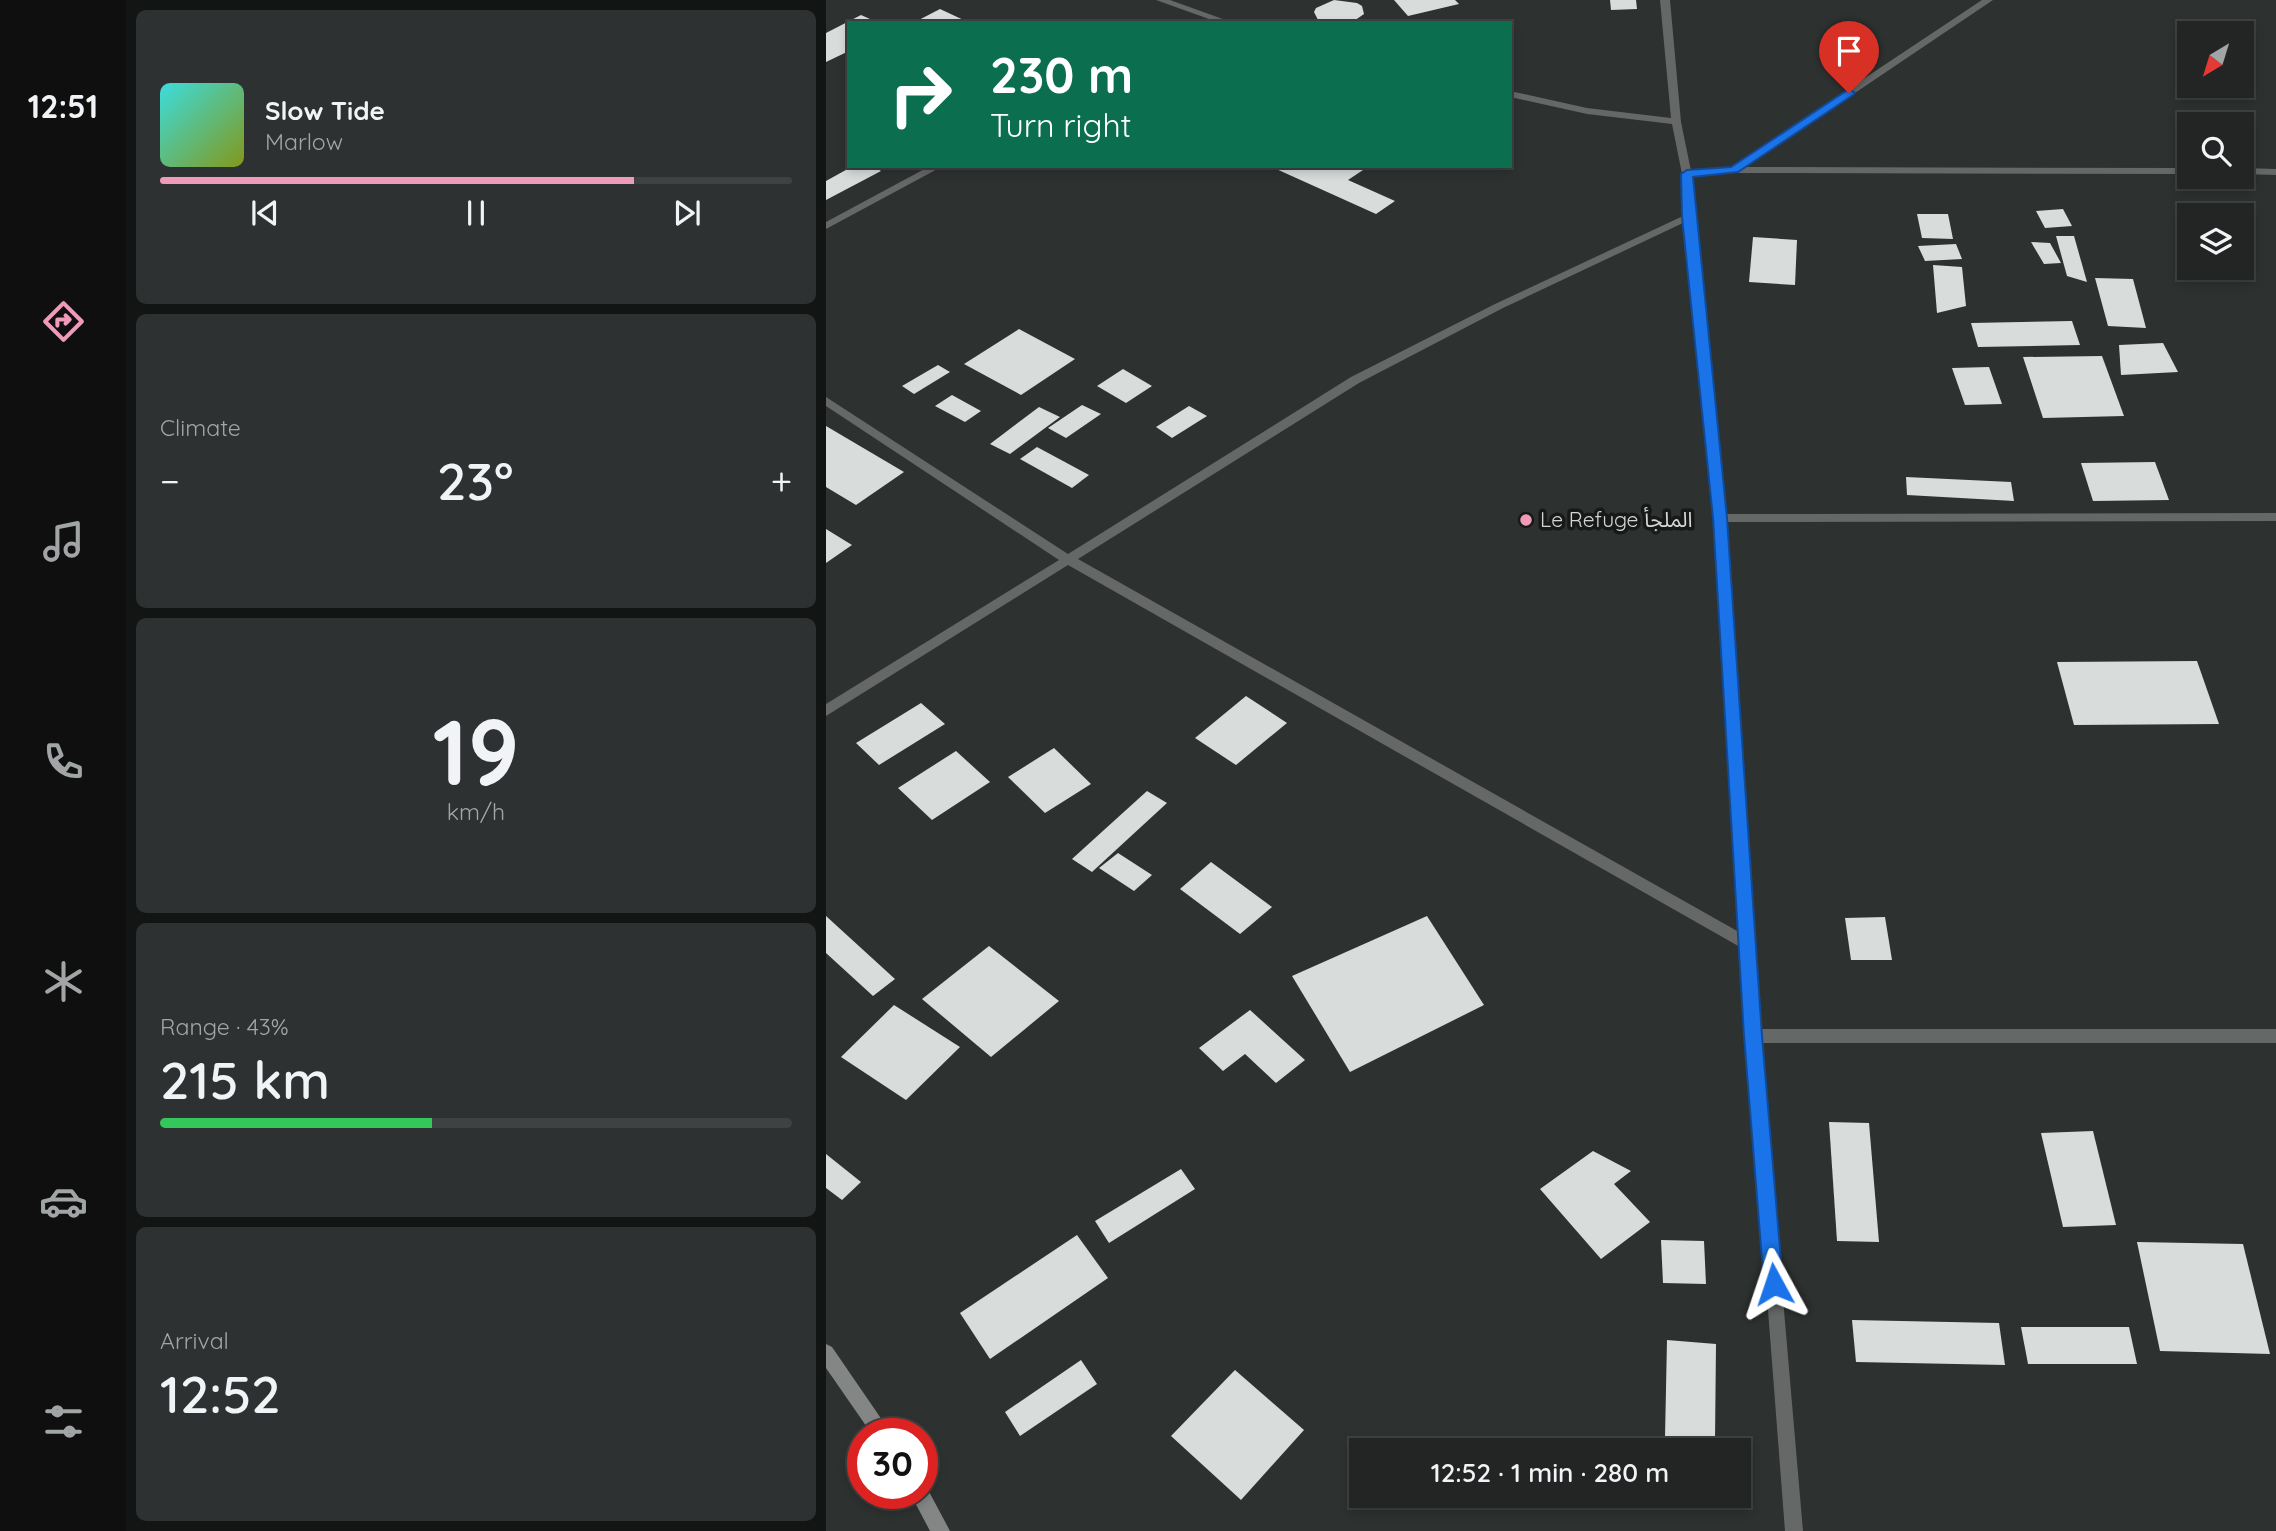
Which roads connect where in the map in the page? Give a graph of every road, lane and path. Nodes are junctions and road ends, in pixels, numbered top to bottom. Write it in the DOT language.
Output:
graph roads {
  1 [pos="1161,0"];
  2 [pos="1665,0"];
  3 [pos="1988,0"];
  4 [pos="1211,21"];
  5 [pos="1512,94"];
  6 [pos="1676,122"];
  7 [pos="934,168"];
  8 [pos="1734,170"];
  9 [pos="2177,171"];
  10 [pos="2254,172"];
  11 [pos="2276,172"];
  12 [pos="1687,174"];
  13 [pos="1688,217"];
  14 [pos="826,226"];
  15 [pos="826,401"];
  16 [pos="2276,517"];
  17 [pos="1720,518"];
  18 [pos="1067,559"];
  19 [pos="826,712"];
  20 [pos="1748,944"];
  21 [pos="1753,1036"];
  22 [pos="2276,1036"];
  23 [pos="826,1353"];
  24 [pos="872,1418"];
  25 [pos="928,1509"];
  26 [pos="941,1531"];
  27 [pos="1794,1531"];
  1 -- 4 [label="street"];
  2 -- 6 [label="street"];
  3 -- 8 [label="street"];
  5 -- 6 [label="street"];
  6 -- 12 [label="street"];
  7 -- 14 [label="street"];
  8 -- 9 [label="street"];
  8 -- 12 [label="street"];
  10 -- 11 [label="street"];
  12 -- 13 [label="street"];
  13 -- 17 [label="street"];
  13 -- 18 [label="street"];
  15 -- 18 [label="street"];
  16 -- 17 [label="street"];
  17 -- 20 [label="street"];
  18 -- 19 [label="street"];
  18 -- 20 [label="street"];
  20 -- 21 [label="street"];
  21 -- 22 [label="street"];
  21 -- 27 [label="street"];
  23 -- 24 [label="street"];
  25 -- 26 [label="street"];
}
